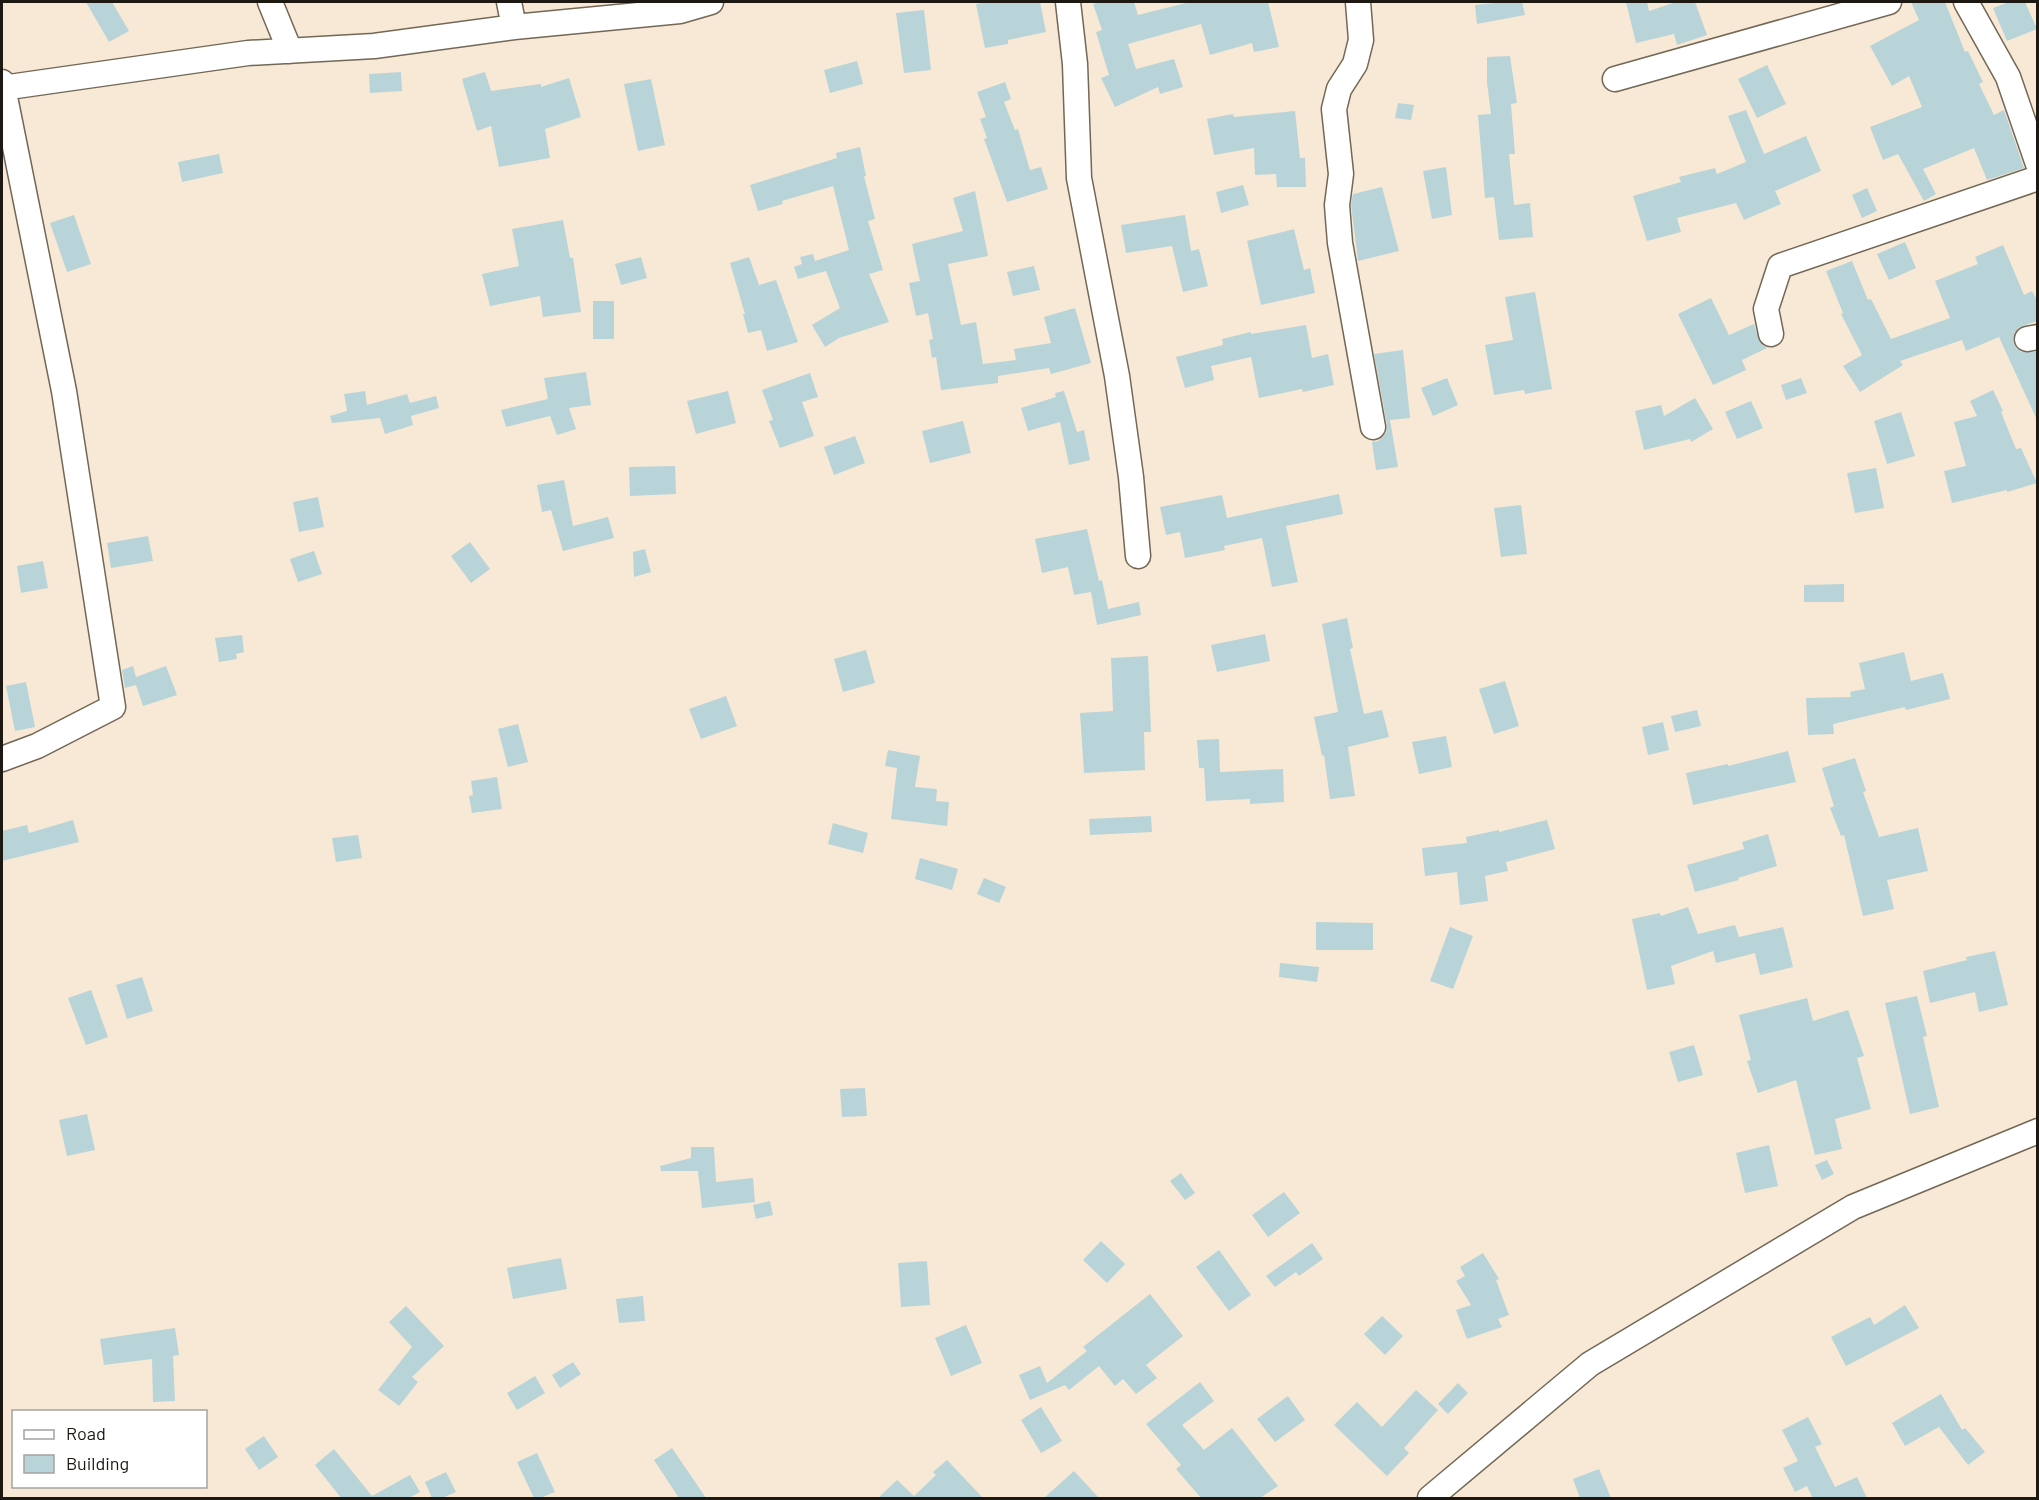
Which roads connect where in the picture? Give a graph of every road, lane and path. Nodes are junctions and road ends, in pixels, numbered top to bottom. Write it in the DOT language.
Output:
graph roads {
  1 [pos="270,2"];
  2 [pos="509,2"];
  3 [pos="711,2"];
  4 [pos="1068,2"];
  5 [pos="1358,2"];
  6 [pos="1889,2"];
  7 [pos="1966,2"];
  8 [pos="514,27"];
  9 [pos="290,51"];
  10 [pos="1615,79"];
  11 [pos="2,86"];
  12 [pos="2037,164"];
  13 [pos="2037,178"];
  14 [pos="1771,334"];
  15 [pos="1373,427"];
  16 [pos="1138,556"];
  17 [pos="2,759"];
  18 [pos="2037,1131"];
  19 [pos="1430,1498"];
  1 -- 9 [label="street"];
  2 -- 8 [label="street"];
  3 -- 8 [label="street"];
  4 -- 16 [label="street"];
  5 -- 15 [label="street"];
  6 -- 10 [label="street"];
  7 -- 12 [label="street"];
  8 -- 9 [label="street"];
  9 -- 11 [label="street"];
  11 -- 17 [label="street"];
  13 -- 14 [label="street"];
  18 -- 19 [label="street"];
}
